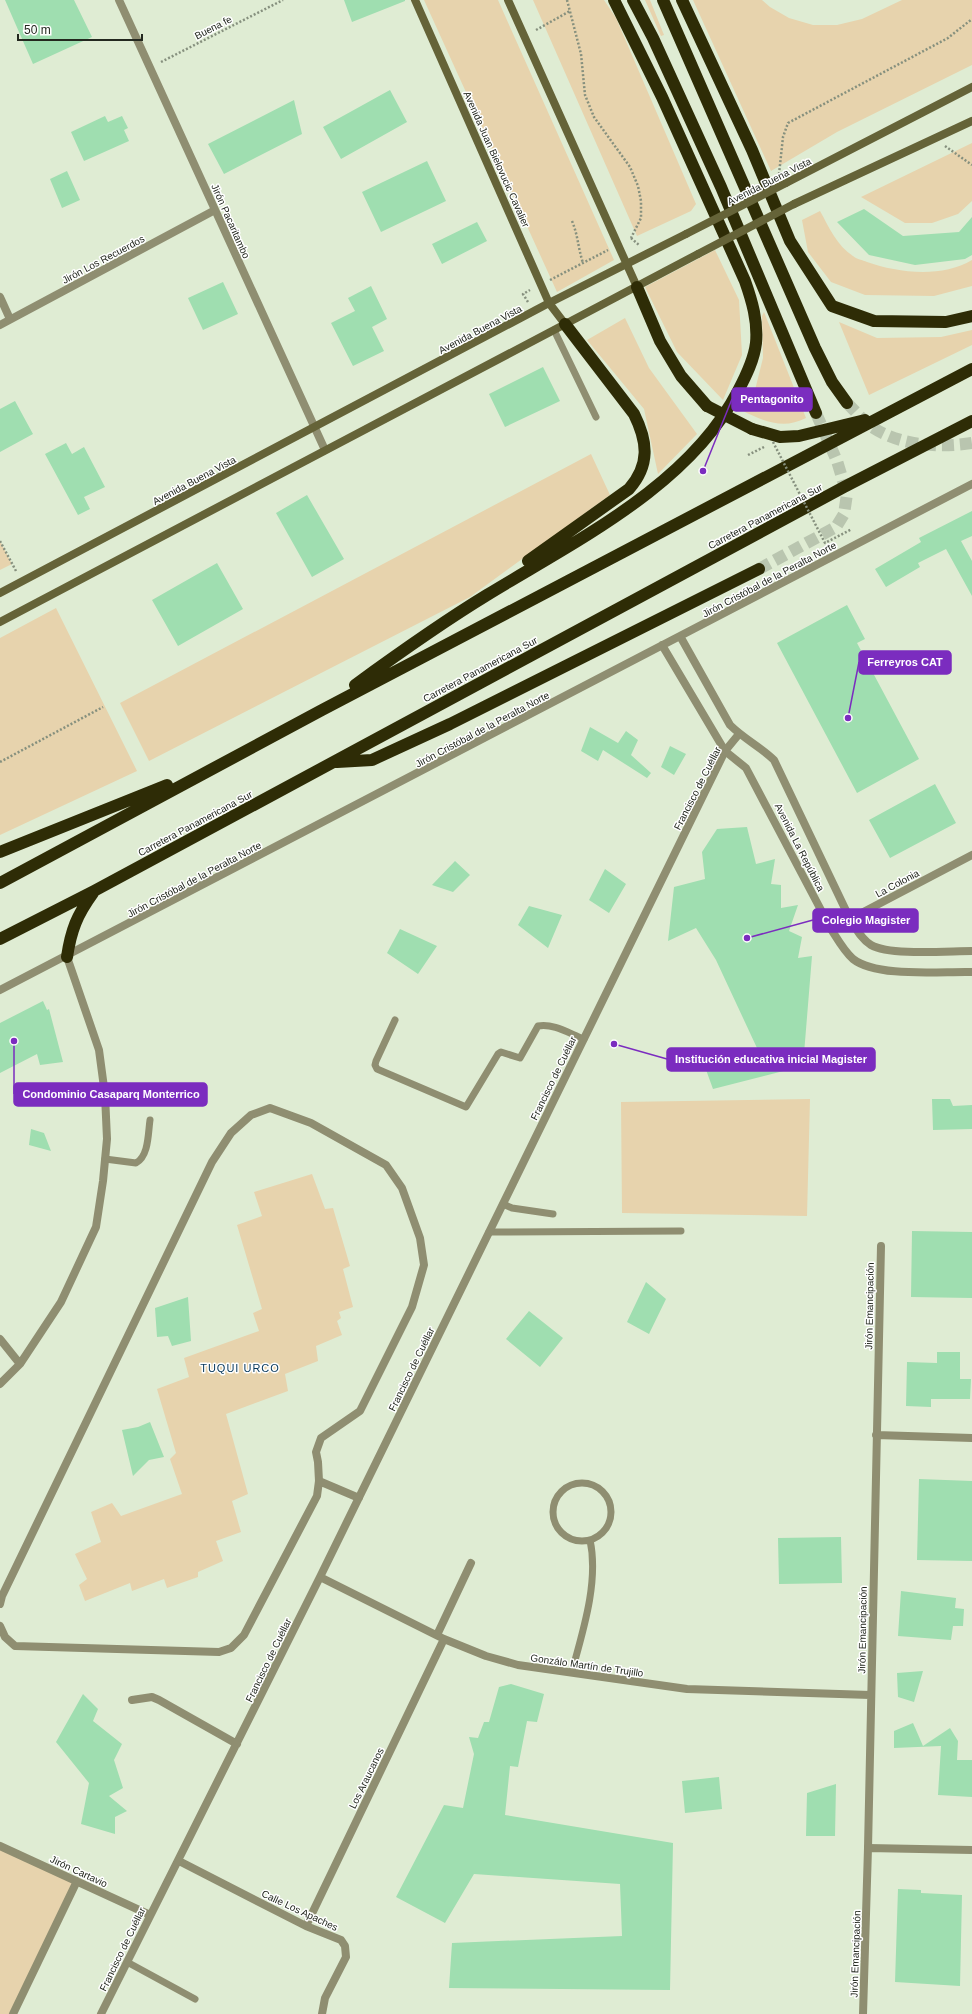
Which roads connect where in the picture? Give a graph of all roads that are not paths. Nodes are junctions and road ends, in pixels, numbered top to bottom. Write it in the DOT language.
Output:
graph roads {
  1 [pos="120,0"];
  2 [pos="415,0"];
  3 [pos="508,0"];
  4 [pos="614,0"];
  5 [pos="633,0"];
  6 [pos="663,0"];
  7 [pos="682,0"];
  8 [pos="972,87"];
  9 [pos="972,121"];
  10 [pos="215,210"];
  11 [pos="627,265"];
  12 [pos="637,287"];
  13 [pos="0,297"];
  14 [pos="550,303"];
  15 [pos="972,316"];
  16 [pos="10,319"];
  17 [pos="565,324"];
  18 [pos="0,325"];
  19 [pos="554,330"];
  20 [pos="968,371"];
  21 [pos="847,403"];
  22 [pos="816,413"];
  23 [pos="596,417"];
  24 [pos="972,420"];
  25 [pos="314,428"];
  26 [pos="325,450"];
  27 [pos="972,484"];
  28 [pos="760,569"];
  29 [pos="0,593"];
  30 [pos="0,622"];
  31 [pos="435,627"];
  32 [pos="680,636"];
  33 [pos="662,645"];
  34 [pos="322,710"];
  35 [pos="739,734"];
  36 [pos="725,751"];
  37 [pos="334,762"];
  38 [pos="220,764"];
  39 [pos="0,852"];
  40 [pos="972,855"];
  41 [pos="0,883"];
  42 [pos="94,891"];
  43 [pos="850,919"];
  44 [pos="831,929"];
  45 [pos="0,939"];
  46 [pos="972,951"];
  47 [pos="67,957"];
  48 [pos="972,972"];
  49 [pos="0,990"];
  50 [pos="395,1020"];
  51 [pos="584,1039"];
  52 [pos="150,1120"];
  53 [pos="105,1159"];
  54 [pos="503,1204"];
  55 [pos="553,1214"];
  56 [pos="681,1231"];
  57 [pos="489,1232"];
  58 [pos="881,1246"];
  59 [pos="0,1339"];
  60 [pos="20,1364"];
  61 [pos="0,1384"];
  62 [pos="876,1435"];
  63 [pos="972,1438"];
  64 [pos="319,1481"];
  65 [pos="359,1498"];
  66 [pos="590,1540"];
  67 [pos="471,1563"];
  68 [pos="320,1577"];
  69 [pos="0,1604"];
  70 [pos="0,1626"];
  71 [pos="441,1637"];
  72 [pos="572,1671"];
  73 [pos="870,1695"];
  74 [pos="132,1700"];
  75 [pos="237,1744"];
  76 [pos="0,1846"];
  77 [pos="868,1848"];
  78 [pos="972,1850"];
  79 [pos="179,1861"];
  80 [pos="77,1881"];
  81 [pos="150,1914"];
  82 [pos="306,1926"];
  83 [pos="127,1962"];
  84 [pos="195,1999"];
  85 [pos="13,2014"];
  86 [pos="101,2014"];
  87 [pos="322,2014"];
  88 [pos="863,2014"];
  1 -- 10 [label="street, Jirón Pacaritambo"];
  2 -- 14 [label="main road, Avenida Juan Bielovucic Cavalier"];
  3 -- 11 [label="main road"];
  4 -- 31 [label="highway"];
  5 -- 22 [label="highway"];
  6 -- 21 [label="highway"];
  7 -- 15 [label="highway"];
  8 -- 11 [label="main road, Avenida Buena Vista, bridge"];
  9 -- 12 [label="main road, bridge"];
  10 -- 16 [label="street, Jirón Los Recuerdos"];
  10 -- 25 [label="street, Jirón Pacaritambo"];
  11 -- 12 [label="main road"];
  11 -- 14 [label="main road, Avenida Buena Vista"];
  12 -- 17 [label="main road"];
  12 -- 20 [label="highway, bridge"];
  13 -- 16 [label="street"];
  14 -- 17 [label="main road, Avenida Juan Bielovucic Cavalier"];
  14 -- 25 [label="main road, Avenida Buena Vista"];
  16 -- 18 [label="street, Jirón Los Recuerdos"];
  17 -- 19 [label="main road"];
  17 -- 31 [label="highway"];
  19 -- 23 [label="lane"];
  19 -- 26 [label="main road"];
  20 -- 34 [label="highway"];
  24 -- 37 [label="highway, Carretera Panamericana Sur"];
  25 -- 26 [label="street, Jirón Pacaritambo"];
  25 -- 29 [label="main road, Avenida Buena Vista"];
  26 -- 30 [label="main road"];
  27 -- 32 [label="street, Jirón Cristóbal de la Peralta Norte"];
  28 -- 37 [label="highway"];
  31 -- 34 [label="highway"];
  32 -- 33 [label="street, Jirón Cristóbal de la Peralta Norte"];
  32 -- 35 [label="street, Avenida La República"];
  33 -- 36 [label="street, Avenida La República"];
  33 -- 47 [label="street, Jirón Cristóbal de la Peralta Norte"];
  34 -- 38 [label="highway"];
  35 -- 36 [label="street, Francisco de Cuéllar"];
  35 -- 43 [label="street, Avenida La República"];
  36 -- 44 [label="street, Avenida La República"];
  36 -- 51 [label="street, Francisco de Cuéllar"];
  37 -- 42 [label="highway, Carretera Panamericana Sur"];
  38 -- 39 [label="highway"];
  38 -- 41 [label="highway"];
  40 -- 43 [label="street, La Colonia"];
  42 -- 45 [label="highway, Carretera Panamericana Sur"];
  42 -- 47 [label="highway"];
  43 -- 44 [label="street, La Colonia"];
  43 -- 46 [label="street, Avenida La República"];
  44 -- 48 [label="street, Avenida La República"];
  47 -- 49 [label="street, Jirón Cristóbal de la Peralta Norte"];
  47 -- 53 [label="street"];
  50 -- 51 [label="lane"];
  51 -- 54 [label="street, Francisco de Cuéllar"];
  52 -- 53 [label="lane"];
  53 -- 60 [label="street"];
  54 -- 55 [label="lane"];
  54 -- 57 [label="street, Francisco de Cuéllar"];
  56 -- 57 [label="lane"];
  57 -- 65 [label="street, Francisco de Cuéllar"];
  58 -- 62 [label="street, Jirón Emancipación"];
  59 -- 60 [label="street"];
  60 -- 61 [label="street"];
  62 -- 63 [label="street"];
  62 -- 73 [label="street, Jirón Emancipación"];
  64 -- 65 [label="street"];
  64 -- 69 [label="street"];
  64 -- 70 [label="street"];
  65 -- 68 [label="street, Francisco de Cuéllar"];
  66 -- 66 [label="lane"];
  66 -- 72 [label="lane"];
  67 -- 71 [label="street, Los Araucanos"];
  68 -- 71 [label="street, Gonzálo Martín de Trujillo"];
  68 -- 75 [label="street, Francisco de Cuéllar"];
  71 -- 72 [label="street, Gonzálo Martín de Trujillo"];
  71 -- 82 [label="street, Los Araucanos"];
  72 -- 73 [label="street, Gonzálo Martín de Trujillo"];
  73 -- 77 [label="street, Jirón Emancipación"];
  74 -- 75 [label="street"];
  75 -- 79 [label="street, Francisco de Cuéllar"];
  76 -- 80 [label="street, Jirón Cartavio"];
  77 -- 78 [label="street"];
  77 -- 88 [label="street, Jirón Emancipación"];
  79 -- 81 [label="street, Francisco de Cuéllar"];
  79 -- 82 [label="street, Calle Los Apaches"];
  80 -- 81 [label="street, Jirón Cartavio"];
  80 -- 85 [label="street"];
  81 -- 83 [label="street, Francisco de Cuéllar"];
  82 -- 87 [label="street, Calle Los Apaches"];
  83 -- 84 [label="lane"];
  83 -- 86 [label="street, Francisco de Cuéllar"];
}
